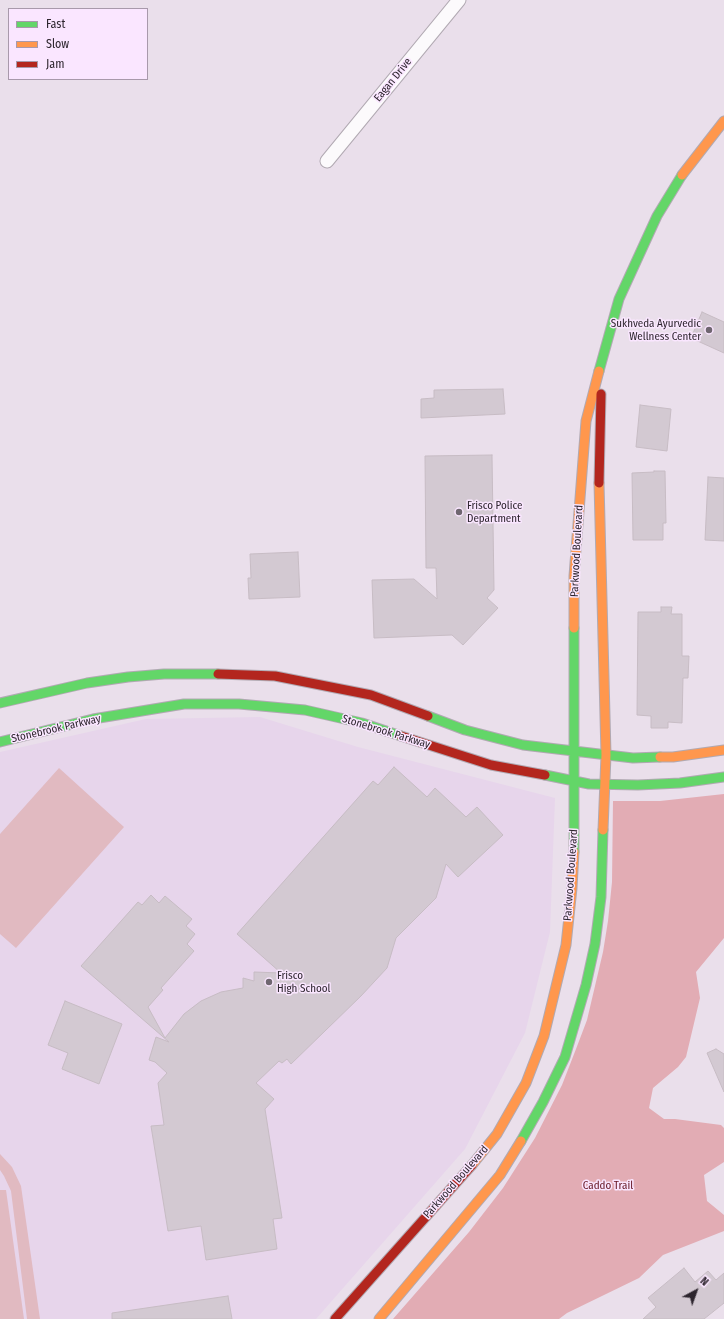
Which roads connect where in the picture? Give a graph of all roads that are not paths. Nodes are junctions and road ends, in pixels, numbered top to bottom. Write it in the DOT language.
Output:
graph roads {
  1 [pos="459,0"];
  2 [pos="724,121"];
  3 [pos="327,160"];
  4 [pos="602,359"];
  5 [pos="0,703"];
  6 [pos="0,742"];
  7 [pos="724,750"];
  8 [pos="574,752"];
  9 [pos="606,755"];
  10 [pos="724,777"];
  11 [pos="574,781"];
  12 [pos="605,785"];
  13 [pos="335,1319"];
  14 [pos="379,1319"];
  1 -- 3 [label="street, Eagan Drive"];
  2 -- 4 [label="main road, Parkwood Boulevard"];
  4 -- 8 [label="main road, Parkwood Boulevard"];
  4 -- 9 [label="main road, Parkwood Boulevard"];
  5 -- 8 [label="main road"];
  6 -- 11 [label="main road, Stonebrook Parkway"];
  7 -- 9 [label="main road"];
  8 -- 9 [label="main road"];
  8 -- 11 [label="main road, Parkwood Boulevard"];
  9 -- 12 [label="main road, Parkwood Boulevard"];
  10 -- 12 [label="main road, Stonebrook Parkway"];
  11 -- 12 [label="main road, Stonebrook Parkway"];
  11 -- 13 [label="main road, Parkwood Boulevard"];
  12 -- 14 [label="main road, Parkwood Boulevard"];
}
